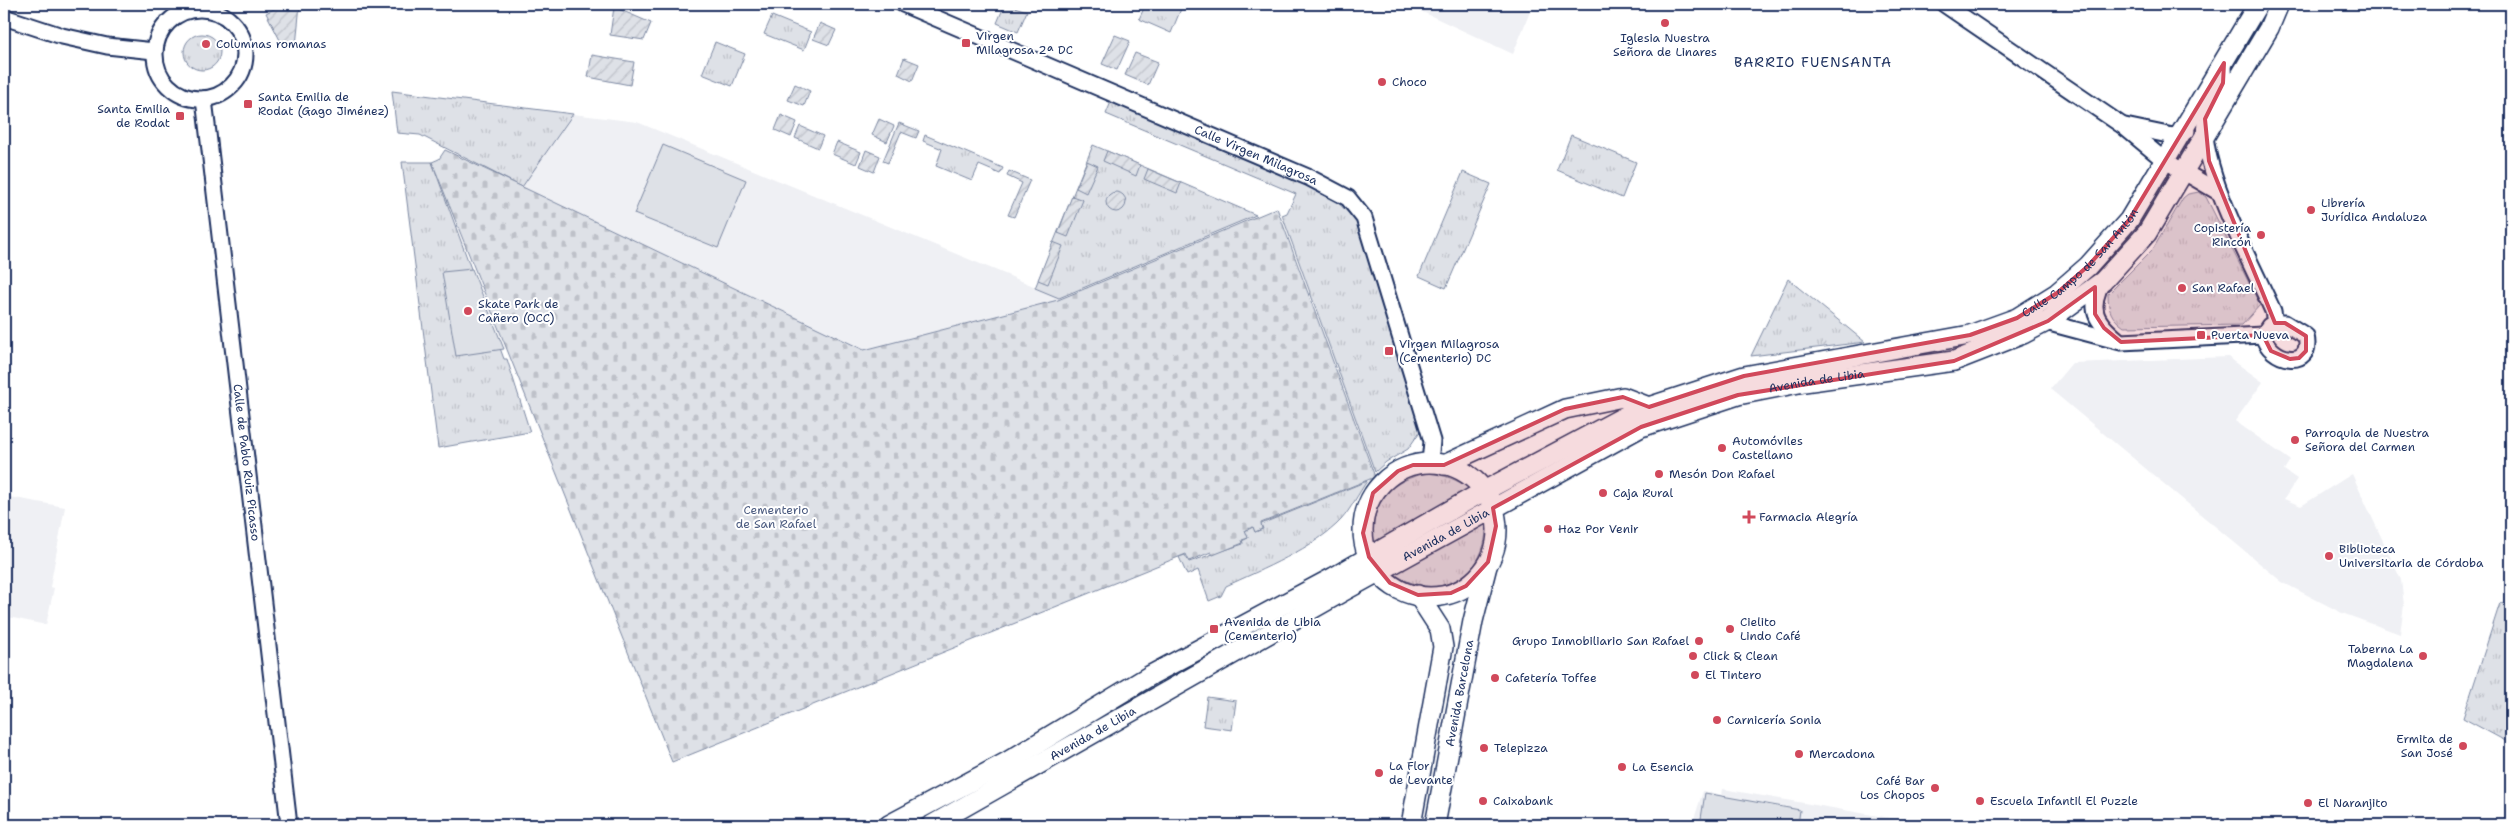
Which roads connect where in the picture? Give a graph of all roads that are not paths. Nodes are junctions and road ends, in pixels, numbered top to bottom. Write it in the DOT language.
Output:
graph roads {
  1 [pos="903,4"];
  2 [pos="1944,4"];
  3 [pos="2258,4"];
  4 [pos="2279,4"];
  5 [pos="219,8"];
  6 [pos="4,17"];
  7 [pos="154,51"];
  8 [pos="2224,63"];
  9 [pos="204,99"];
  10 [pos="2123,126"];
  11 [pos="2207,129"];
  12 [pos="2181,133"];
  13 [pos="2164,160"];
  14 [pos="2185,172"];
  15 [pos="2220,192"];
  16 [pos="2103,281"];
  17 [pos="2016,318"];
  18 [pos="2048,321"];
  19 [pos="2275,323"];
  20 [pos="1970,335"];
  21 [pos="2264,335"];
  22 [pos="2122,342"];
  23 [pos="1997,344"];
  24 [pos="1648,407"];
  25 [pos="1437,464"];
  26 [pos="1484,491"];
  27 [pos="1493,508"];
  28 [pos="1369,557"];
  29 [pos="1488,562"];
  30 [pos="1379,573"];
  31 [pos="1418,596"];
  32 [pos="289,825"];
  33 [pos="889,825"];
  34 [pos="932,825"];
  35 [pos="1412,825"];
  36 [pos="1435,825"];
  1 -- 25 [label="street, Calle Virgen Milagrosa"];
  2 -- 10 [label="street"];
  3 -- 8 [label="main road, Calle Campo de San Antón"];
  4 -- 11 [label="main road, Calle Campo de San Antón"];
  5 -- 7 [label="street"];
  5 -- 9 [label="street"];
  6 -- 7 [label="street"];
  7 -- 9 [label="street"];
  8 -- 11 [label="street"];
  8 -- 12 [label="main road, Calle Campo de San Antón"];
  9 -- 32 [label="street, Calle de Pablo Ruiz Picasso"];
  10 -- 12 [label="street"];
  10 -- 13 [label="street"];
  11 -- 12 [label="street"];
  11 -- 14 [label="main road, Calle Campo de San Antón"];
  11 -- 15 [label="street"];
  12 -- 13 [label="main road, Calle Campo de San Antón"];
  13 -- 14 [label="street"];
  13 -- 17 [label="main road, Calle Campo de San Antón"];
  14 -- 15 [label="street"];
  14 -- 16 [label="main road, Calle Campo de San Antón"];
  15 -- 19 [label="street"];
  16 -- 18 [label="main road, Calle Campo de San Antón"];
  16 -- 22 [label="street"];
  17 -- 18 [label="street"];
  17 -- 20 [label="main road, Calle Campo de San Antón"];
  18 -- 22 [label="street"];
  18 -- 23 [label="main road, Calle Campo de San Antón"];
  19 -- 21 [label="street"];
  19 -- 21 [label="street"];
  20 -- 24 [label="main road, Avenida de Libia"];
  21 -- 22 [label="street"];
  23 -- 27 [label="main road, Avenida de Libia"];
  24 -- 25 [label="main road"];
  24 -- 26 [label="main road, Avenida de Libia"];
  25 -- 26 [label="main road"];
  25 -- 28 [label="main road"];
  26 -- 27 [label="main road"];
  26 -- 28 [label="main road, Avenida de Libia"];
  27 -- 29 [label="main road, Avenida Barcelona"];
  27 -- 30 [label="main road, Avenida de Libia"];
  28 -- 30 [label="main road"];
  28 -- 33 [label="main road, Avenida de Libia"];
  29 -- 31 [label="main road"];
  29 -- 36 [label="main road, Avenida Barcelona"];
  30 -- 31 [label="main road"];
  30 -- 34 [label="main road, Avenida de Libia"];
  31 -- 35 [label="main road, Avenida Barcelona"];
}
